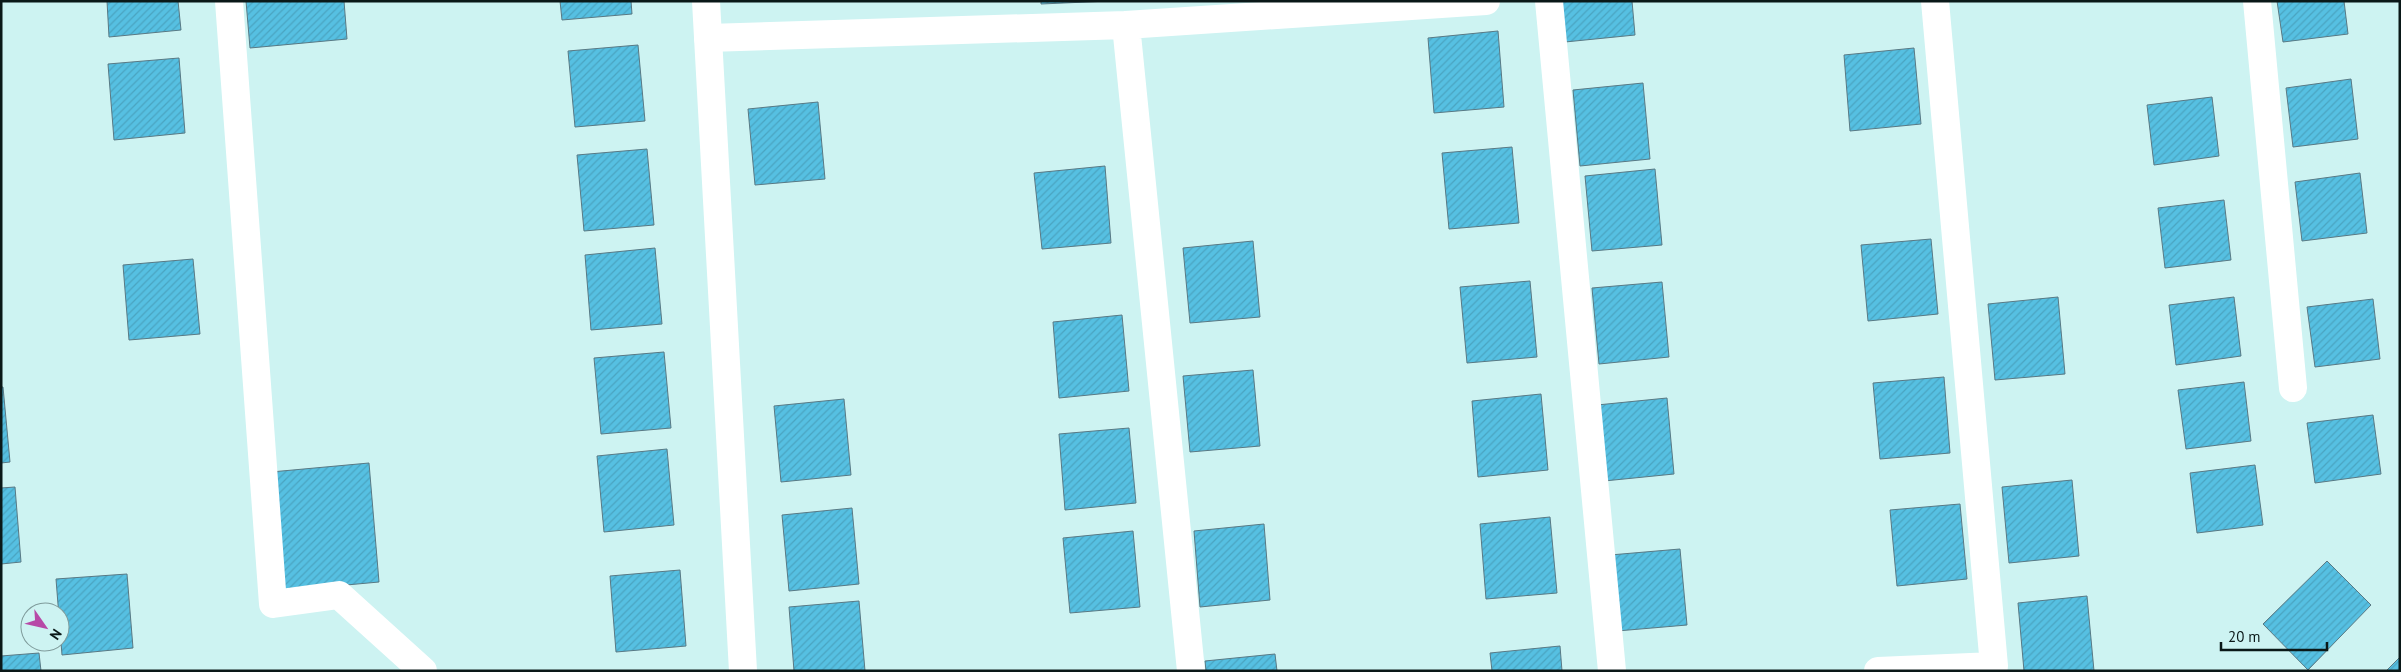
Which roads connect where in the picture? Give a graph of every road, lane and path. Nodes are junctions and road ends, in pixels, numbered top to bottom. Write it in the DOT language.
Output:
graph roads {
  1 [pos="229,1"];
  2 [pos="706,1"];
  3 [pos="1486,1"];
  4 [pos="1549,1"];
  5 [pos="1935,1"];
  6 [pos="2257,1"];
  7 [pos="1180,11"];
  8 [pos="1126,25"];
  9 [pos="708,38"];
  10 [pos="2292,388"];
  11 [pos="423,671"];
  12 [pos="743,671"];
  13 [pos="1191,671"];
  14 [pos="1612,671"];
  15 [pos="1878,671"];
  1 -- 11 [label="street"];
  2 -- 9 [label="street"];
  3 -- 7 [label="street"];
  4 -- 14 [label="street"];
  5 -- 15 [label="street"];
  6 -- 10 [label="street"];
  7 -- 8 [label="street"];
  8 -- 9 [label="street"];
  8 -- 13 [label="street"];
  9 -- 12 [label="street"];
}
